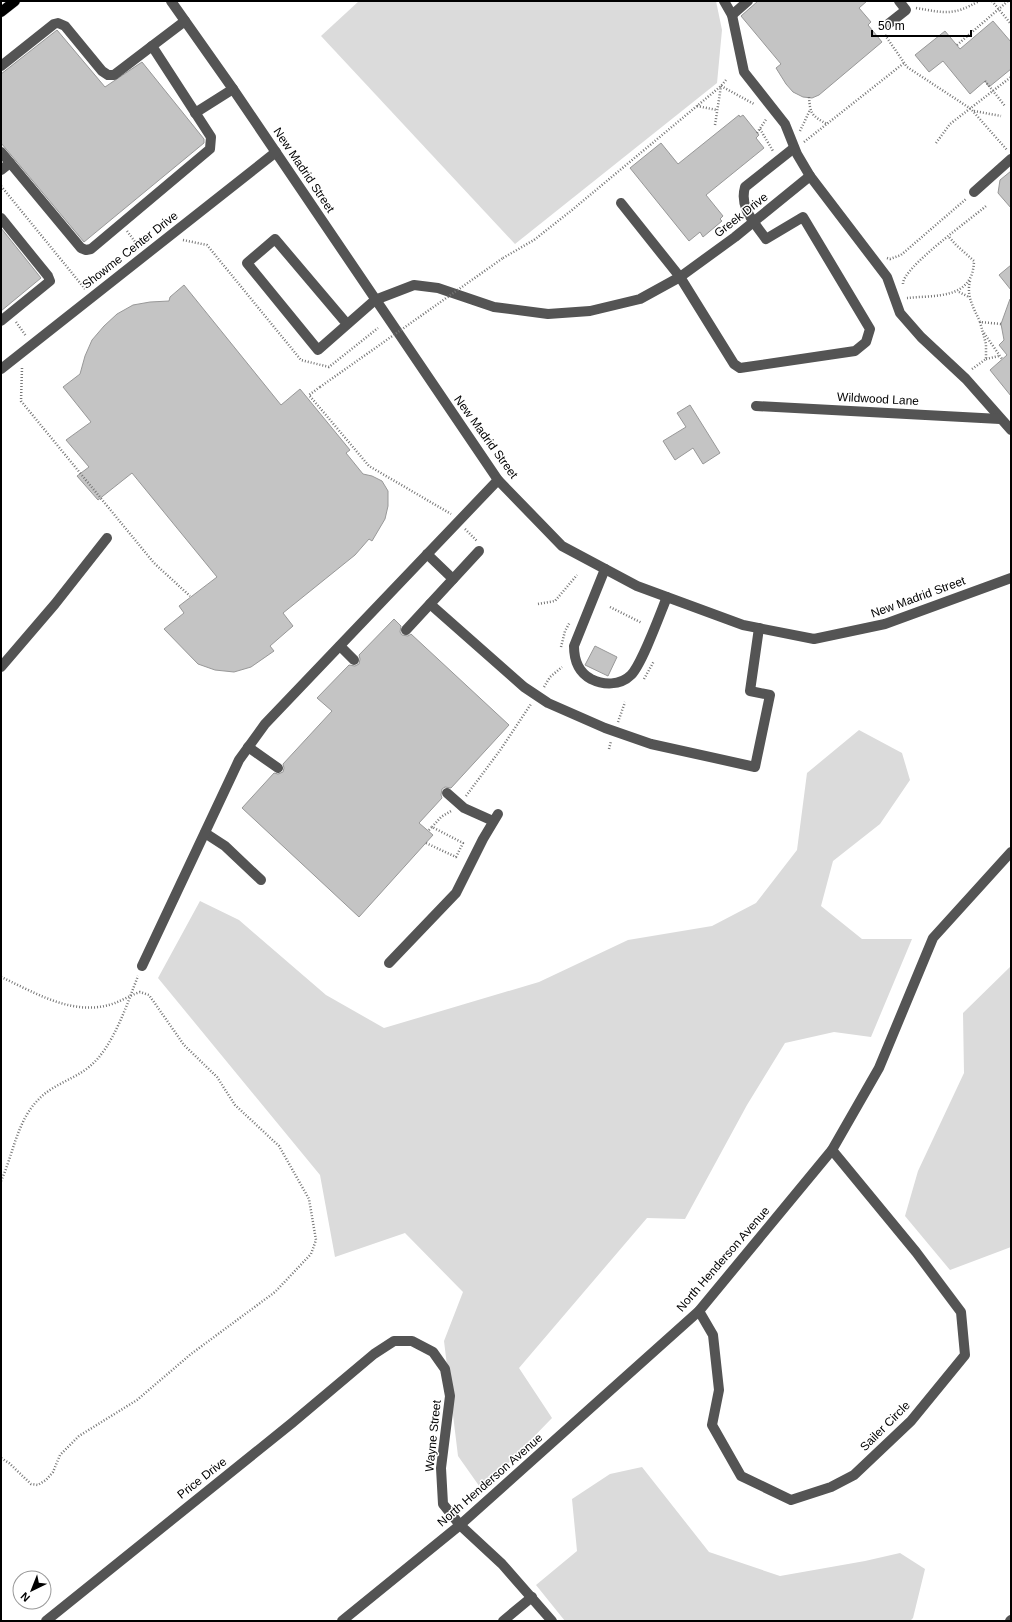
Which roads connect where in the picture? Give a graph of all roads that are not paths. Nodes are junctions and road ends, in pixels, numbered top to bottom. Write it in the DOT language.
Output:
graph roads {
  1 [pos="15,1"];
  2 [pos="171,1"];
  3 [pos="724,1"];
  4 [pos="748,1"];
  5 [pos="902,5"];
  6 [pos="1,12"];
  7 [pos="732,15"];
  8 [pos="185,21"];
  9 [pos="887,25"];
  10 [pos="152,46"];
  11 [pos="1,66"];
  12 [pos="233,89"];
  13 [pos="195,113"];
  14 [pos="794,148"];
  15 [pos="1,152"];
  16 [pos="276,152"];
  17 [pos="1011,160"];
  18 [pos="10,163"];
  19 [pos="1,170"];
  20 [pos="810,176"];
  21 [pos="974,192"];
  22 [pos="621,203"];
  23 [pos="1,218"];
  24 [pos="754,222"];
  25 [pos="680,278"];
  26 [pos="375,300"];
  27 [pos="1,321"];
  28 [pos="347,324"];
  29 [pos="1,369"];
  30 [pos="756,406"];
  31 [pos="1000,419"];
  32 [pos="1011,430"];
  33 [pos="498,480"];
  34 [pos="107,538"];
  35 [pos="479,551"];
  36 [pos="428,554"];
  37 [pos="605,569"];
  38 [pos="1011,578"];
  39 [pos="453,579"];
  40 [pos="667,597"];
  41 [pos="430,604"];
  42 [pos="759,628"];
  43 [pos="406,630"];
  44 [pos="340,646"];
  45 [pos="354,660"];
  46 [pos="1,667"];
  47 [pos="248,747"];
  48 [pos="278,768"];
  49 [pos="447,793"];
  50 [pos="205,833"];
  51 [pos="1011,852"];
  52 [pos="261,880"];
  53 [pos="389,963"];
  54 [pos="142,966"];
  55 [pos="832,1150"];
  56 [pos="698,1311"];
  57 [pos="374,1354"];
  58 [pos="460,1525"];
  59 [pos="532,1597"];
  60 [pos="46,1621"];
  61 [pos="342,1621"];
  62 [pos="503,1621"];
  63 [pos="552,1621"];
  1 -- 6 [label="main road"];
  2 -- 8 [label="street, New Madrid Street"];
  3 -- 7 [label="street"];
  4 -- 7 [label="street"];
  5 -- 9 [label="street"];
  7 -- 14 [label="street"];
  8 -- 10 [label="street"];
  8 -- 12 [label="street, New Madrid Street"];
  10 -- 11 [label="street"];
  10 -- 13 [label="street"];
  12 -- 13 [label="street"];
  12 -- 16 [label="street, New Madrid Street"];
  13 -- 18 [label="street"];
  14 -- 20 [label="street"];
  14 -- 24 [label="street"];
  15 -- 18 [label="street"];
  16 -- 26 [label="street, New Madrid Street"];
  16 -- 29 [label="street, Showme Center Drive"];
  17 -- 21 [label="street"];
  18 -- 19 [label="street"];
  20 -- 24 [label="street, Greek Drive"];
  20 -- 31 [label="street"];
  22 -- 25 [label="street"];
  23 -- 27 [label="street"];
  24 -- 25 [label="street, Greek Drive"];
  24 -- 25 [label="street"];
  25 -- 26 [label="street, Greek Drive"];
  26 -- 28 [label="street, Greek Drive"];
  26 -- 33 [label="street, New Madrid Street"];
  28 -- 28 [label="street, Greek Drive"];
  30 -- 31 [label="street, Wildwood Lane"];
  31 -- 32 [label="street"];
  33 -- 36 [label="street"];
  33 -- 37 [label="street, New Madrid Street"];
  34 -- 46 [label="street"];
  35 -- 39 [label="street"];
  36 -- 39 [label="street"];
  36 -- 44 [label="street"];
  37 -- 40 [label="street, New Madrid Street"];
  37 -- 40 [label="street"];
  38 -- 42 [label="street, New Madrid Street"];
  39 -- 41 [label="street"];
  40 -- 42 [label="street, New Madrid Street"];
  41 -- 42 [label="street"];
  41 -- 43 [label="street"];
  44 -- 45 [label="street"];
  44 -- 47 [label="street"];
  47 -- 48 [label="street"];
  47 -- 50 [label="street"];
  49 -- 53 [label="street"];
  50 -- 52 [label="street"];
  50 -- 54 [label="street"];
  51 -- 55 [label="street, North Henderson Avenue"];
  55 -- 56 [label="street, North Henderson Avenue"];
  55 -- 56 [label="street, Sailer Circle"];
  56 -- 58 [label="street, North Henderson Avenue"];
  57 -- 58 [label="street, Wayne Street"];
  57 -- 60 [label="street, Price Drive"];
  58 -- 59 [label="street, Wayne Street"];
  58 -- 61 [label="street, North Henderson Avenue"];
  59 -- 62 [label="street"];
  59 -- 63 [label="street, Wayne Street"];
}
